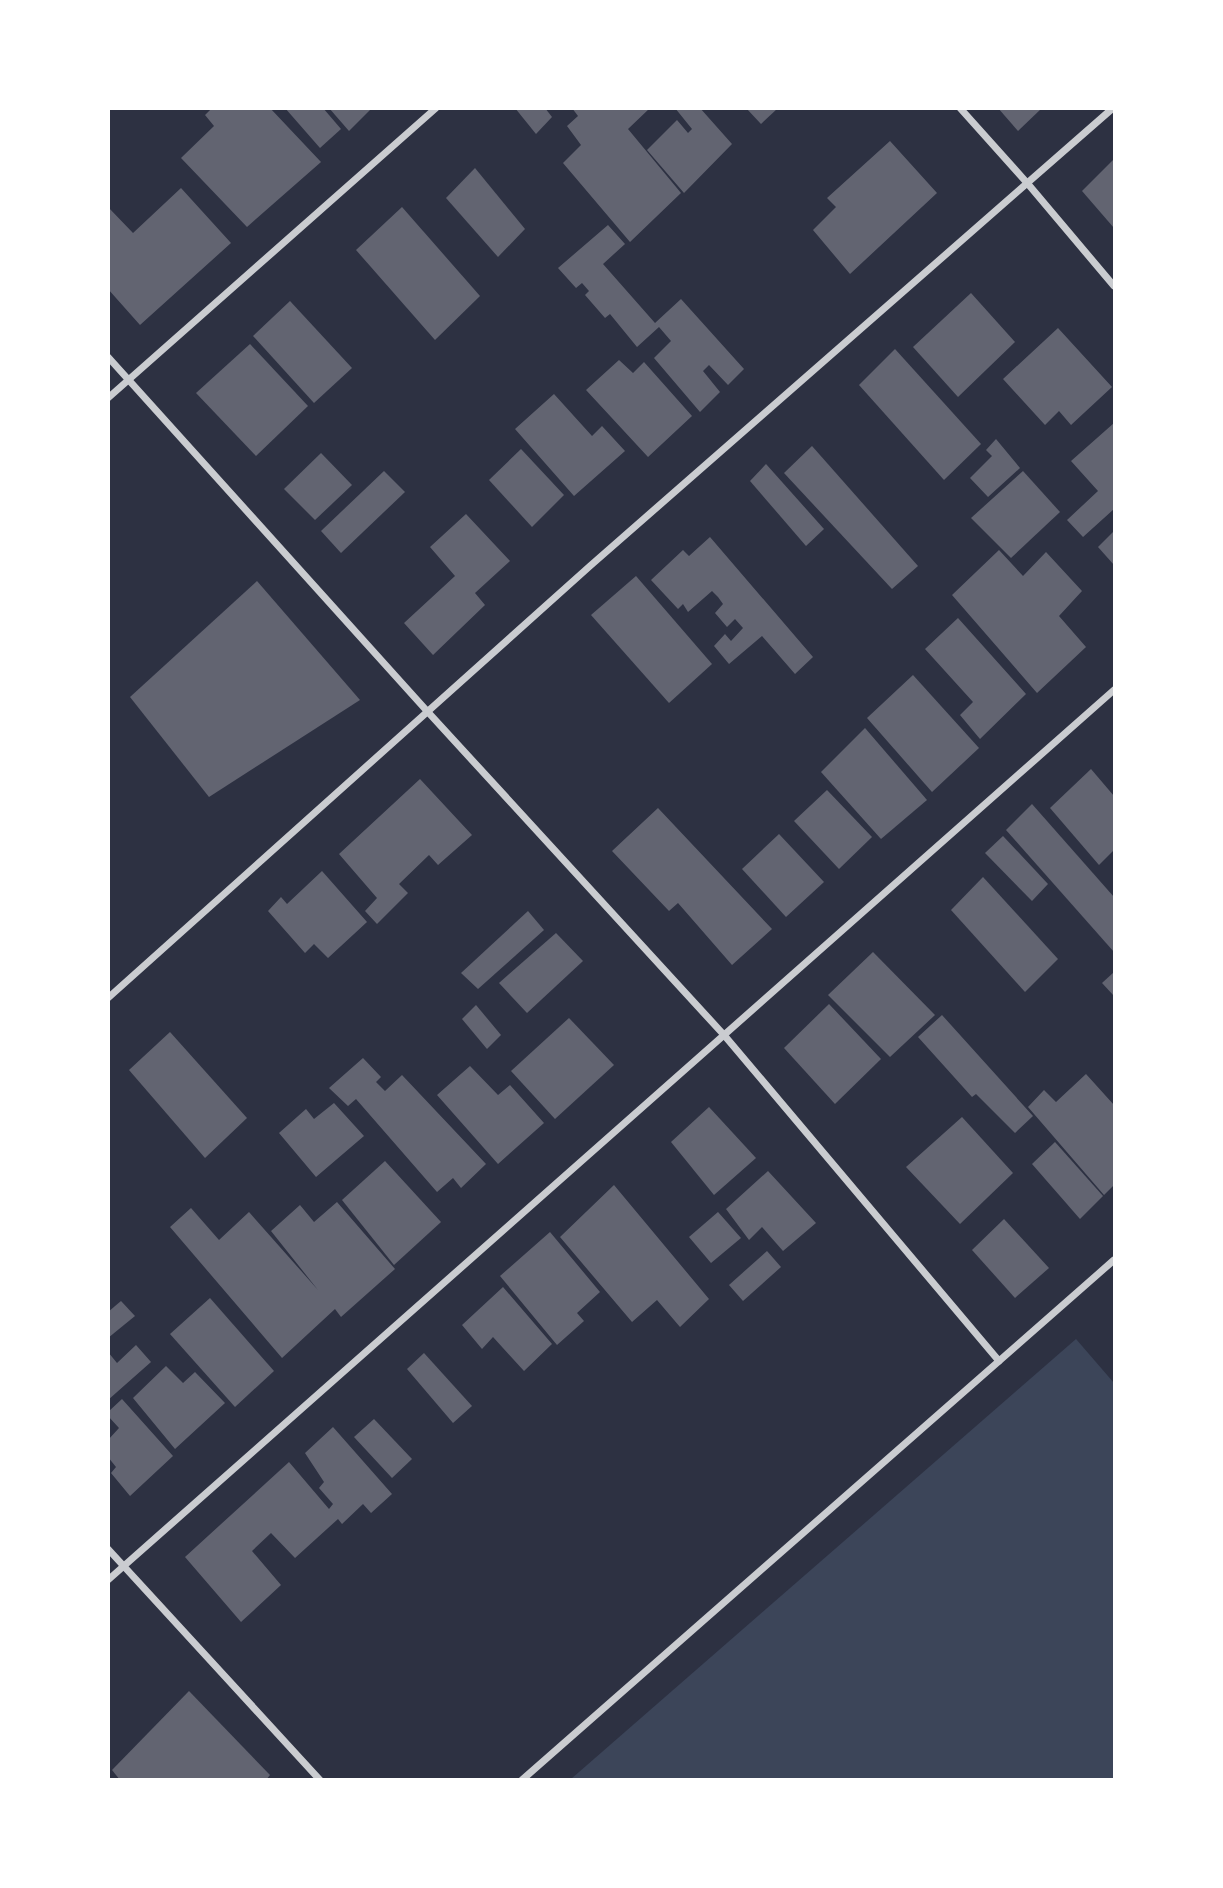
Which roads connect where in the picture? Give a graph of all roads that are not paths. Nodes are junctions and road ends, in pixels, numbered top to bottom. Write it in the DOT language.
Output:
graph roads {
  1 [pos="436,108"];
  2 [pos="960,108"];
  3 [pos="1113,108"];
  4 [pos="1028,184"];
  5 [pos="1115,286"];
  6 [pos="108,356"];
  7 [pos="129,379"];
  8 [pos="108,398"];
  9 [pos="1115,690"];
  10 [pos="428,711"];
  11 [pos="108,998"];
  12 [pos="724,1035"];
  13 [pos="1115,1261"];
  14 [pos="999,1361"];
  15 [pos="108,1549"];
  16 [pos="124,1566"];
  17 [pos="108,1580"];
  18 [pos="320,1780"];
  19 [pos="522,1780"];
  1 -- 7 [label="street"];
  2 -- 4 [label="street"];
  3 -- 4 [label="street"];
  4 -- 5 [label="street"];
  4 -- 10 [label="street"];
  6 -- 7 [label="street"];
  7 -- 8 [label="street"];
  7 -- 10 [label="street"];
  9 -- 12 [label="street"];
  10 -- 11 [label="street"];
  10 -- 12 [label="street"];
  12 -- 14 [label="street"];
  12 -- 16 [label="street"];
  13 -- 14 [label="street"];
  14 -- 19 [label="street"];
  15 -- 16 [label="street"];
  16 -- 17 [label="street"];
  16 -- 18 [label="street"];
}
